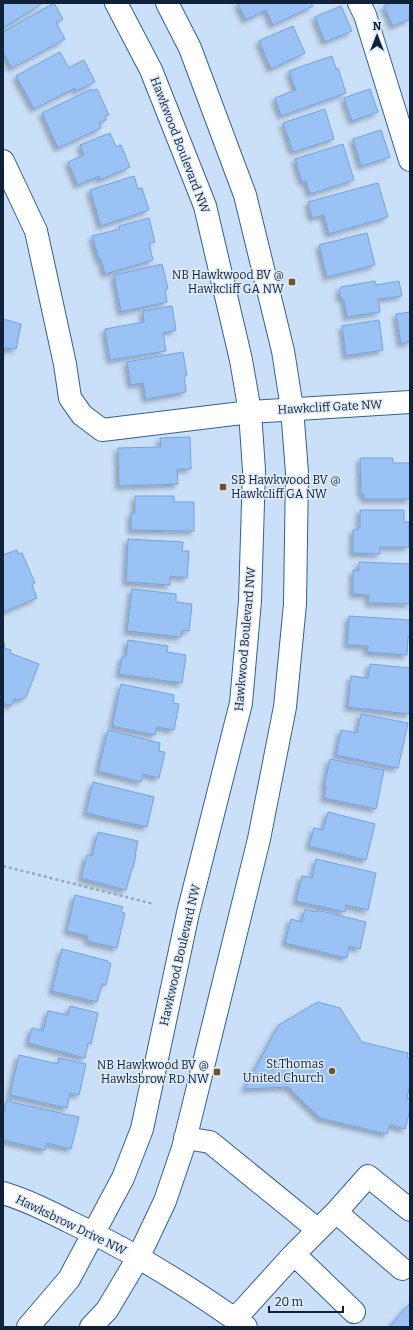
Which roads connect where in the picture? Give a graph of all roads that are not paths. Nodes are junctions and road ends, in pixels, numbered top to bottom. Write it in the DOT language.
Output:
graph roads {
  1 [pos="116,3"];
  2 [pos="166,3"];
  3 [pos="359,3"];
  4 [pos="410,160"];
  5 [pos="3,161"];
  6 [pos="410,402"];
  7 [pos="292,408"];
  8 [pos="250,412"];
  9 [pos="185,1138"];
  10 [pos="3,1194"];
  11 [pos="410,1210"];
  12 [pos="336,1212"];
  13 [pos="318,1230"];
  14 [pos="94,1233"];
  15 [pos="294,1254"];
  16 [pos="138,1258"];
  17 [pos="402,1269"];
  18 [pos="354,1312"];
  19 [pos="241,1323"];
  20 [pos="28,1327"];
  21 [pos="91,1327"];
  1 -- 8 [label="street, Hawkwood Boulevard NW"];
  2 -- 7 [label="street"];
  3 -- 4 [label="street"];
  5 -- 8 [label="street, Hawkcliff Gate NW"];
  6 -- 7 [label="street, Hawkcliff Gate NW"];
  7 -- 8 [label="street, Hawkcliff Gate NW"];
  7 -- 9 [label="street"];
  8 -- 14 [label="street, Hawkwood Boulevard NW"];
  9 -- 13 [label="street"];
  9 -- 16 [label="street"];
  10 -- 14 [label="street, Hawksbrow Drive NW"];
  11 -- 12 [label="street"];
  12 -- 13 [label="street"];
  12 -- 17 [label="street"];
  13 -- 15 [label="street"];
  14 -- 16 [label="street, Hawksbrow Drive NW"];
  14 -- 20 [label="street, Hawkwood Boulevard NW"];
  15 -- 18 [label="street"];
  15 -- 19 [label="street"];
  16 -- 19 [label="street, Hawksbrow Drive NW"];
  16 -- 21 [label="street"];
}
